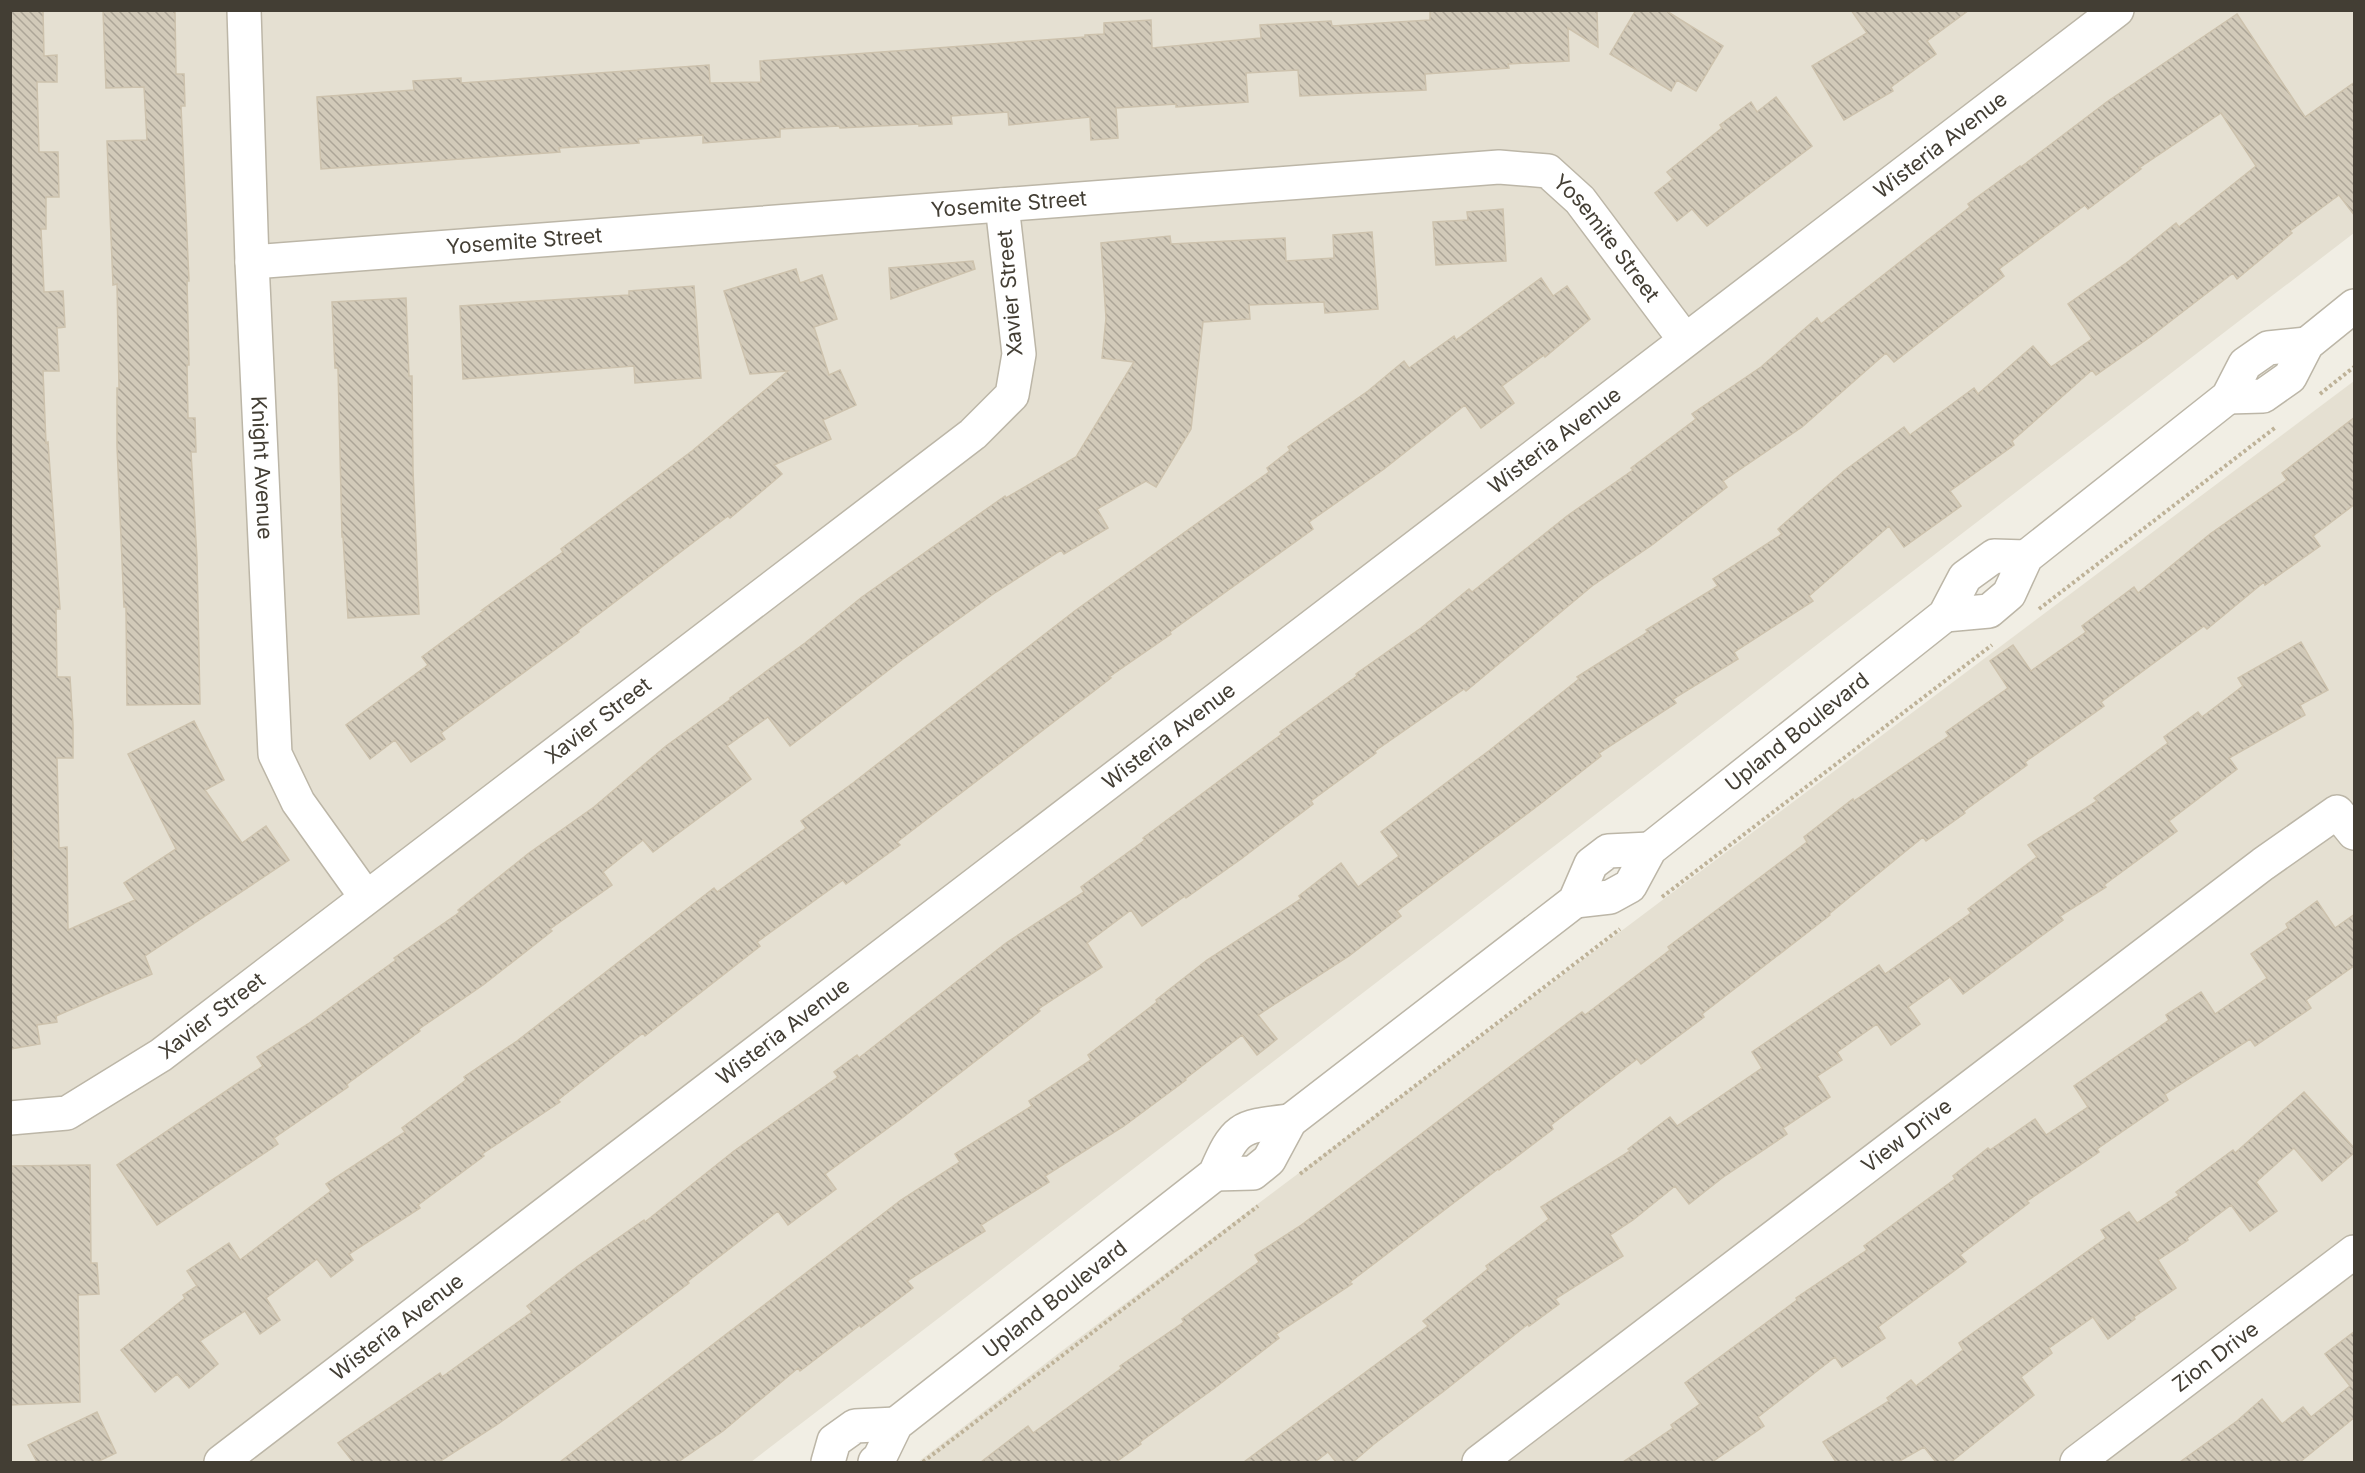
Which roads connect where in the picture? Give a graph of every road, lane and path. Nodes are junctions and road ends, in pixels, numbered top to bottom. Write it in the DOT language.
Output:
graph roads {
  1 [pos="244,10"];
  2 [pos="2117,10"];
  3 [pos="1002,205"];
  4 [pos="252,262"];
  5 [pos="2355,306"];
  6 [pos="1685,340"];
  7 [pos="2346,823"];
  8 [pos="366,897"];
  9 [pos="10,1118"];
  10 [pos="2355,1252"];
  11 [pos="896,1424"];
  12 [pos="221,1462"];
  13 [pos="828,1462"];
  14 [pos="875,1462"];
  15 [pos="1479,1462"];
  16 [pos="2078,1462"];
  1 -- 4 [label="street, Knight Avenue"];
  2 -- 6 [label="street, Wisteria Avenue"];
  3 -- 4 [label="street, Yosemite Street"];
  3 -- 6 [label="street, Yosemite Street"];
  3 -- 8 [label="street, Xavier Street"];
  4 -- 8 [label="street, Knight Avenue"];
  5 -- 11 [label="street, Upland Boulevard"];
  6 -- 12 [label="street, Wisteria Avenue"];
  7 -- 15 [label="street, View Drive"];
  8 -- 9 [label="street, Xavier Street"];
  10 -- 16 [label="street, Zion Drive"];
  11 -- 13 [label="street"];
  11 -- 14 [label="street, Upland Boulevard"];
}
